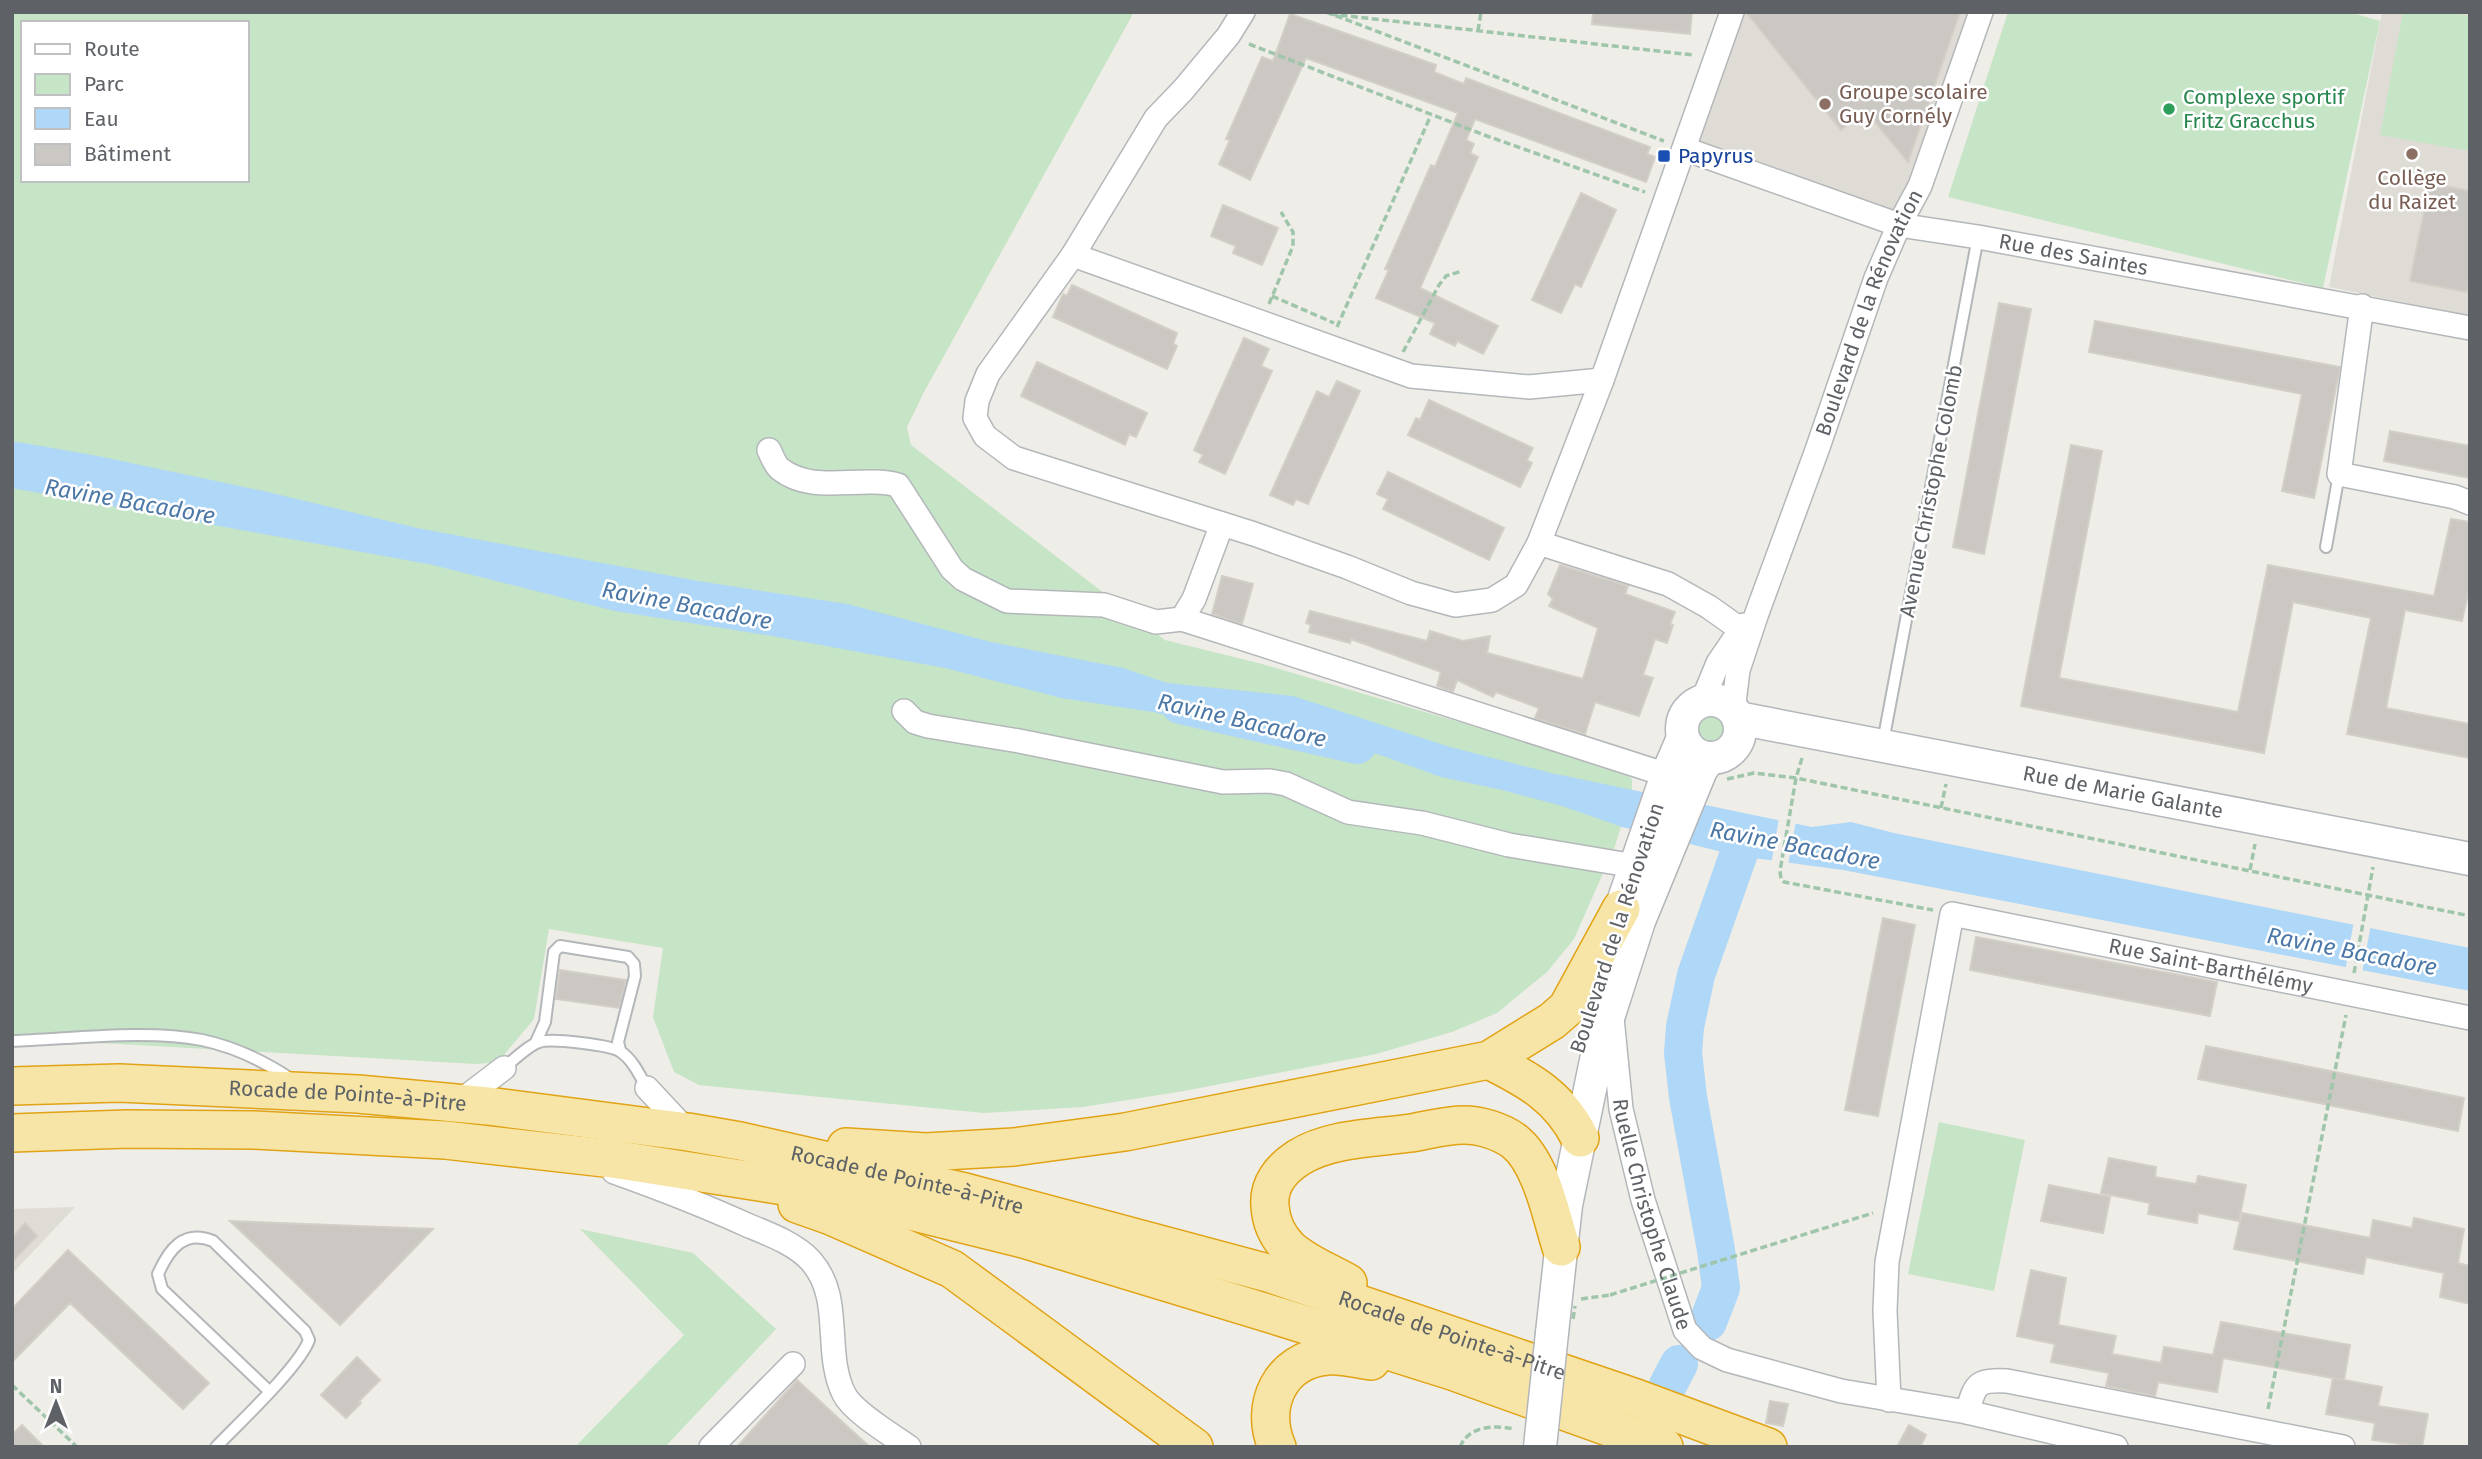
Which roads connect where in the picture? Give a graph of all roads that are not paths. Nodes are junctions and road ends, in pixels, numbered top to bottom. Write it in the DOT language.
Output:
graph roads {
  1 [pos="1243,12"];
  2 [pos="1732,12"];
  3 [pos="1981,12"];
  4 [pos="1685,149"];
  5 [pos="1899,225"];
  6 [pos="1978,237"];
  7 [pos="1073,255"];
  8 [pos="2362,306"];
  9 [pos="2470,328"];
  10 [pos="1602,380"];
  11 [pos="769,450"];
  12 [pos="2339,474"];
  13 [pos="2470,503"];
  14 [pos="1222,524"];
  15 [pos="1539,543"];
  16 [pos="2326,547"];
  17 [pos="1182,619"];
  18 [pos="1748,621"];
  19 [pos="1702,702"];
  20 [pos="904,711"];
  21 [pos="1883,745"];
  22 [pos="1707,750"];
  23 [pos="1649,855"];
  24 [pos="2470,859"];
  25 [pos="1620,909"];
  26 [pos="1610,1005"];
  27 [pos="2470,1017"];
  28 [pos="12,1041"];
  29 [pos="536,1042"];
  30 [pos="620,1050"];
  31 [pos="1489,1060"];
  32 [pos="504,1068"];
  33 [pos="12,1086"];
  34 [pos="647,1088"];
  35 [pos="308,1090"];
  36 [pos="458,1103"];
  37 [pos="1574,1127"];
  38 [pos="688,1132"];
  39 [pos="12,1133"];
  40 [pos="740,1141"];
  41 [pos="562,1153"];
  42 [pos="714,1175"];
  43 [pos="1561,1247"];
  44 [pos="1479,1345"];
  45 [pos="793,1364"];
  46 [pos="1452,1371"];
  47 [pos="269,1391"];
  48 [pos="1889,1400"];
  49 [pos="1966,1412"];
  50 [pos="1528,1438"];
  51 [pos="216,1447"];
  52 [pos="711,1447"];
  53 [pos="909,1447"];
  54 [pos="1194,1447"];
  55 [pos="1277,1447"];
  56 [pos="1664,1447"];
  57 [pos="1768,1447"];
  58 [pos="2116,1447"];
  59 [pos="2343,1447"];
  1 -- 7 [label="street"];
  2 -- 4 [label="street"];
  3 -- 5 [label="street, Boulevard de la Rénovation"];
  4 -- 5 [label="street, Rue des Saintes"];
  4 -- 10 [label="street"];
  5 -- 6 [label="street, Rue des Saintes"];
  5 -- 18 [label="street, Boulevard de la Rénovation"];
  6 -- 8 [label="street, Rue des Saintes"];
  6 -- 21 [label="lane, Avenue Christophe Colomb"];
  7 -- 10 [label="street"];
  7 -- 14 [label="street"];
  8 -- 9 [label="street, Rue des Saintes"];
  8 -- 12 [label="street"];
  10 -- 15 [label="street"];
  11 -- 17 [label="street"];
  12 -- 13 [label="street"];
  12 -- 16 [label="lane"];
  14 -- 15 [label="street"];
  14 -- 17 [label="street"];
  15 -- 18 [label="street"];
  17 -- 22 [label="street"];
  18 -- 19 [label="street, Boulevard de la Rénovation"];
  18 -- 22 [label="street, Boulevard de la Rénovation"];
  19 -- 22 [label="main road"];
  19 -- 22 [label="main road, Rue de Marie Galante"];
  20 -- 23 [label="street"];
  21 -- 22 [label="main road, Rue de Marie Galante"];
  21 -- 24 [label="main road, Rue de Marie Galante"];
  22 -- 23 [label="main road, Boulevard de la Rénovation"];
  23 -- 25 [label="main road, Boulevard de la Rénovation"];
  23 -- 26 [label="main road, Boulevard de la Rénovation"];
  25 -- 31 [label="highway"];
  25 -- 37 [label="main road, Boulevard de la Rénovation"];
  26 -- 37 [label="main road, Boulevard de la Rénovation"];
  26 -- 48 [label="street, Ruelle Christophe Claude"];
  27 -- 48 [label="street, Rue Saint-Barthélémy"];
  28 -- 35 [label="lane"];
  29 -- 30 [label="lane"];
  29 -- 30 [label="lane"];
  29 -- 32 [label="lane"];
  30 -- 34 [label="lane"];
  31 -- 37 [label="highway"];
  31 -- 40 [label="highway"];
  32 -- 36 [label="street"];
  33 -- 35 [label="highway, Rocade de Pointe-à-Pitre"];
  34 -- 38 [label="street"];
  35 -- 36 [label="highway, Rocade de Pointe-à-Pitre"];
  36 -- 38 [label="highway, Rocade de Pointe-à-Pitre"];
  37 -- 43 [label="main road, Boulevard de la Rénovation"];
  38 -- 40 [label="highway, Rocade de Pointe-à-Pitre"];
  39 -- 41 [label="highway, Rocade de Pointe-à-Pitre"];
  40 -- 44 [label="highway, Rocade de Pointe-à-Pitre"];
  41 -- 42 [label="highway, Rocade de Pointe-à-Pitre"];
  41 -- 53 [label="street"];
  42 -- 46 [label="highway, Rocade de Pointe-à-Pitre"];
  42 -- 54 [label="highway"];
  43 -- 44 [label="highway"];
  43 -- 50 [label="main road, Boulevard de la Rénovation, bridge"];
  44 -- 57 [label="highway, Rocade de Pointe-à-Pitre"];
  45 -- 52 [label="street"];
  46 -- 55 [label="highway"];
  46 -- 56 [label="highway, Rocade de Pointe-à-Pitre"];
  47 -- 47 [label="lane"];
  47 -- 51 [label="lane"];
  48 -- 49 [label="street, Ruelle Christophe Claude"];
  49 -- 58 [label="street, Ruelle Christophe Claude"];
  49 -- 59 [label="street"];
}
